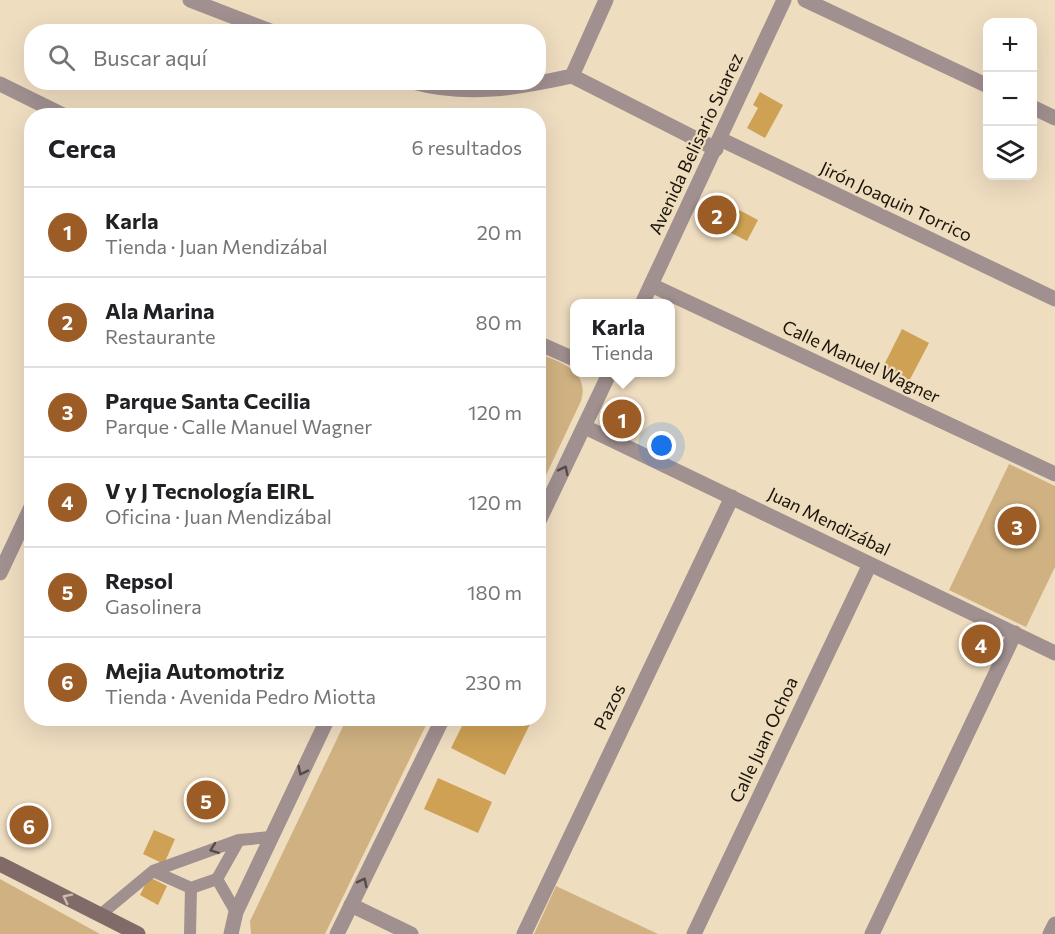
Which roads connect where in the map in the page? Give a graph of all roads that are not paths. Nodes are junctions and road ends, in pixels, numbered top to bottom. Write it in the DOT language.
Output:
graph roads {
  1 [pos="190,0"];
  2 [pos="606,0"];
  3 [pos="784,0"];
  4 [pos="805,0"];
  5 [pos="252,24"];
  6 [pos="572,76"];
  7 [pos="546,82"];
  8 [pos="0,84"];
  9 [pos="983,84"];
  10 [pos="463,90"];
  11 [pos="494,90"];
  12 [pos="49,108"];
  13 [pos="1037,109"];
  14 [pos="1055,118"];
  15 [pos="718,144"];
  16 [pos="651,285"];
  17 [pos="644,299"];
  18 [pos="1055,299"];
  19 [pos="546,347"];
  20 [pos="570,357"];
  21 [pos="605,377"];
  22 [pos="585,427"];
  23 [pos="1055,474"];
  24 [pos="732,497"];
  25 [pos="546,507"];
  26 [pos="24,522"];
  27 [pos="870,564"];
  28 [pos="0,573"];
  29 [pos="1015,633"];
  30 [pos="1055,652"];
  31 [pos="324,726"];
  32 [pos="439,726"];
  33 [pos="271,837"];
  34 [pos="239,840"];
  35 [pos="0,864"];
  36 [pos="153,871"];
  37 [pos="217,879"];
  38 [pos="191,888"];
  39 [pos="351,905"];
  40 [pos="236,912"];
  41 [pos="100,915"];
  42 [pos="1055,924"];
  43 [pos="138,934"];
  44 [pos="190,934"];
  45 [pos="231,934"];
  46 [pos="337,934"];
  47 [pos="411,934"];
  48 [pos="524,934"];
  49 [pos="694,934"];
  50 [pos="872,934"];
  51 [pos="1050,934"];
  1 -- 5 [label="street"];
  2 -- 6 [label="street"];
  3 -- 15 [label="street, Avenida Belisario Suarez"];
  4 -- 9 [label="street"];
  6 -- 7 [label="street"];
  6 -- 15 [label="street, Jirón Joaquin Torrico"];
  8 -- 12 [label="street"];
  10 -- 11 [label="street"];
  13 -- 14 [label="street"];
  15 -- 16 [label="street, Avenida Belisario Suarez"];
  15 -- 18 [label="street, Jirón Joaquin Torrico"];
  16 -- 17 [label="street, Avenida Belisario Suarez"];
  16 -- 23 [label="street, Calle Manuel Wagner"];
  19 -- 20 [label="street"];
  21 -- 22 [label="street"];
  22 -- 24 [label="street, Juan Mendizábal"];
  25 -- 22 [label="street, one-way"];
  24 -- 27 [label="street, Juan Mendizábal"];
  24 -- 48 [label="street, Pazos"];
  26 -- 28 [label="street"];
  27 -- 29 [label="street, Juan Mendizábal"];
  27 -- 49 [label="street, Calle Juan Ochoa"];
  29 -- 30 [label="street, Juan Mendizábal"];
  29 -- 50 [label="street"];
  31 -- 33 [label="street, one-way"];
  39 -- 32 [label="street, one-way"];
  33 -- 34 [label="lane"];
  33 -- 40 [label="street"];
  34 -- 36 [label="lane, one-way"];
  34 -- 37 [label="lane"];
  41 -- 35 [label="main road, one-way"];
  36 -- 38 [label="lane"];
  36 -- 41 [label="lane"];
  37 -- 38 [label="lane"];
  37 -- 40 [label="lane"];
  38 -- 44 [label="lane"];
  39 -- 46 [label="street"];
  39 -- 47 [label="street"];
  40 -- 45 [label="street"];
  41 -- 43 [label="main road"];
  42 -- 51 [label="street"];
}
